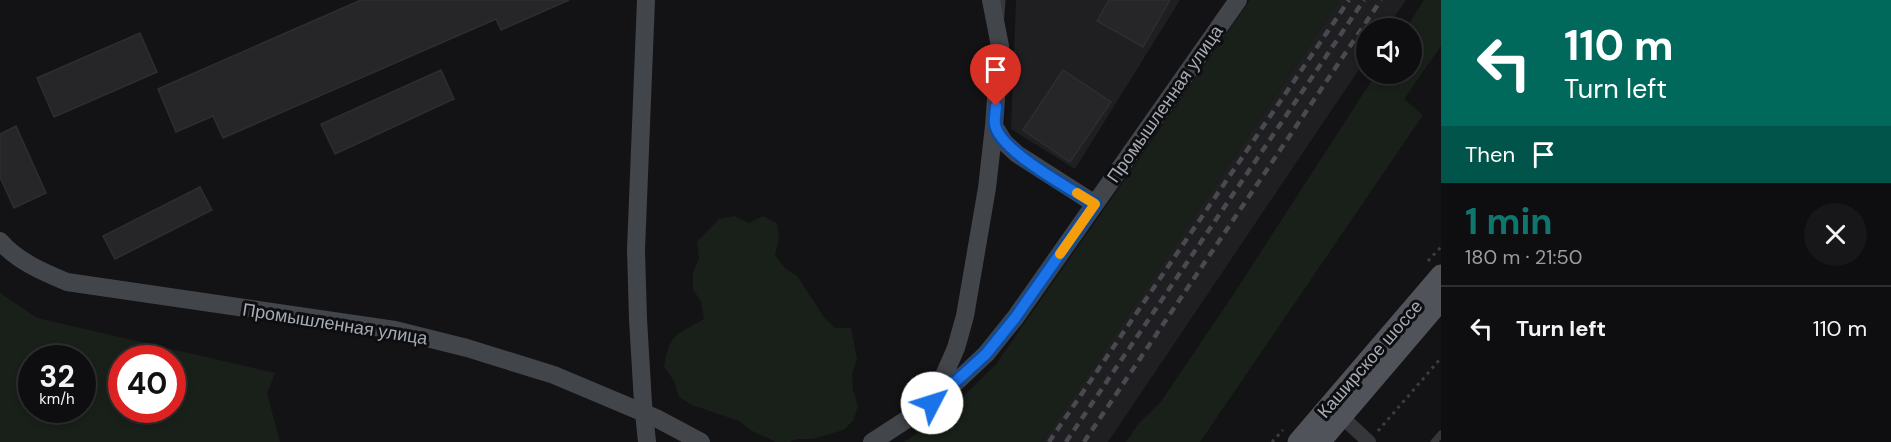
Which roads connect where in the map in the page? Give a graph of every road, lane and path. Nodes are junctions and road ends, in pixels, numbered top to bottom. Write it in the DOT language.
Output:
graph roads {
  1 [pos="646,0"];
  2 [pos="991,0"];
  3 [pos="1002,0"];
  4 [pos="1238,0"];
  5 [pos="1000,46"];
  6 [pos="994,126"];
  7 [pos="1095,204"];
  8 [pos="0,241"];
  9 [pos="1441,275"];
  10 [pos="1441,300"];
  11 [pos="1441,358"];
  12 [pos="932,403"];
  13 [pos="1342,417"];
  14 [pos="1441,434"];
  15 [pos="648,442"];
  16 [pos="701,442"];
  17 [pos="872,442"];
  18 [pos="1298,442"];
  19 [pos="1320,442"];
  20 [pos="1369,442"];
  21 [pos="1434,442"];
  1 -- 15 [label="street, bridge"];
  2 -- 5 [label="street"];
  3 -- 5 [label="lane"];
  4 -- 7 [label="street, Промышленная улица"];
  5 -- 6 [label="street"];
  6 -- 7 [label="street"];
  6 -- 12 [label="street"];
  7 -- 12 [label="street, Промышленная улица"];
  8 -- 16 [label="street, Промышленная улица"];
  9 -- 18 [label="main road, Каширское шоссе"];
  10 -- 13 [label="main road, Каширское шоссе"];
  11 -- 20 [label="path"];
  12 -- 17 [label="street, Промышленная улица"];
  13 -- 19 [label="main road, Каширское шоссе"];
  13 -- 20 [label="street"];
  14 -- 21 [label="lane"];
}
